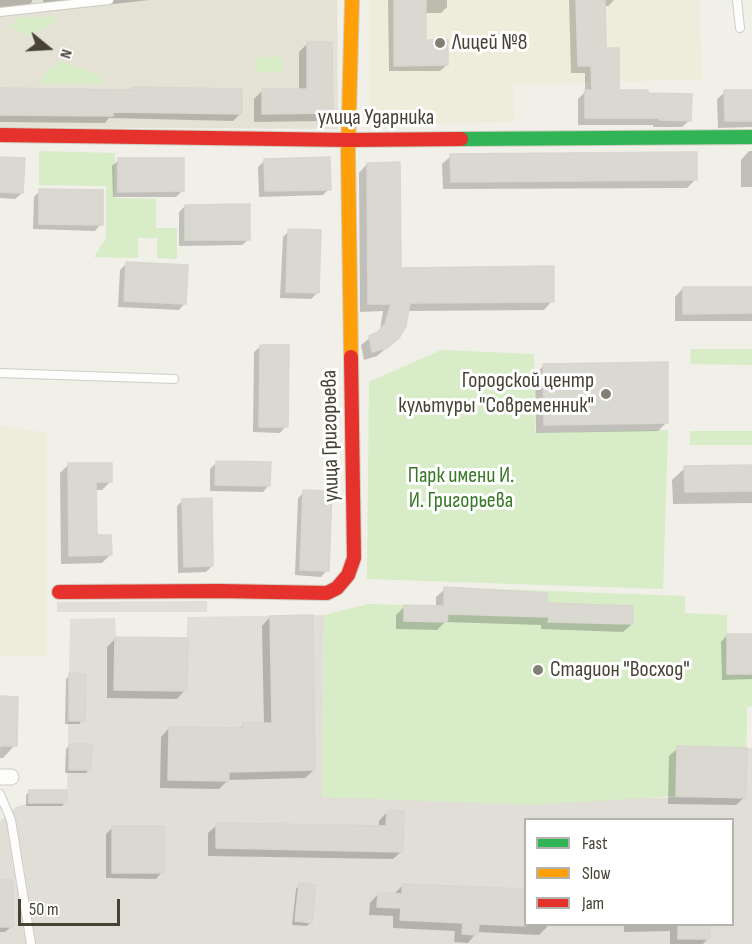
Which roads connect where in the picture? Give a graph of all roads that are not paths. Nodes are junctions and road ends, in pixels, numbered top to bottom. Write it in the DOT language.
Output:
graph roads {
  1 [pos="109,0"];
  2 [pos="352,0"];
  3 [pos="737,0"];
  4 [pos="43,4"];
  5 [pos="0,12"];
  6 [pos="740,28"];
  7 [pos="0,135"];
  8 [pos="752,137"];
  9 [pos="349,140"];
  10 [pos="0,372"];
  11 [pos="174,379"];
  12 [pos="59,592"];
  13 [pos="0,794"];
  14 [pos="31,944"];
  1 -- 4 [label="lane"];
  2 -- 9 [label="street, улица Григорьева"];
  3 -- 6 [label="lane"];
  4 -- 5 [label="lane"];
  7 -- 9 [label="street, улица Ударника"];
  8 -- 9 [label="street, улица Ударника"];
  9 -- 12 [label="street, улица Григорьева"];
  10 -- 11 [label="lane"];
  13 -- 14 [label="lane"];
}
